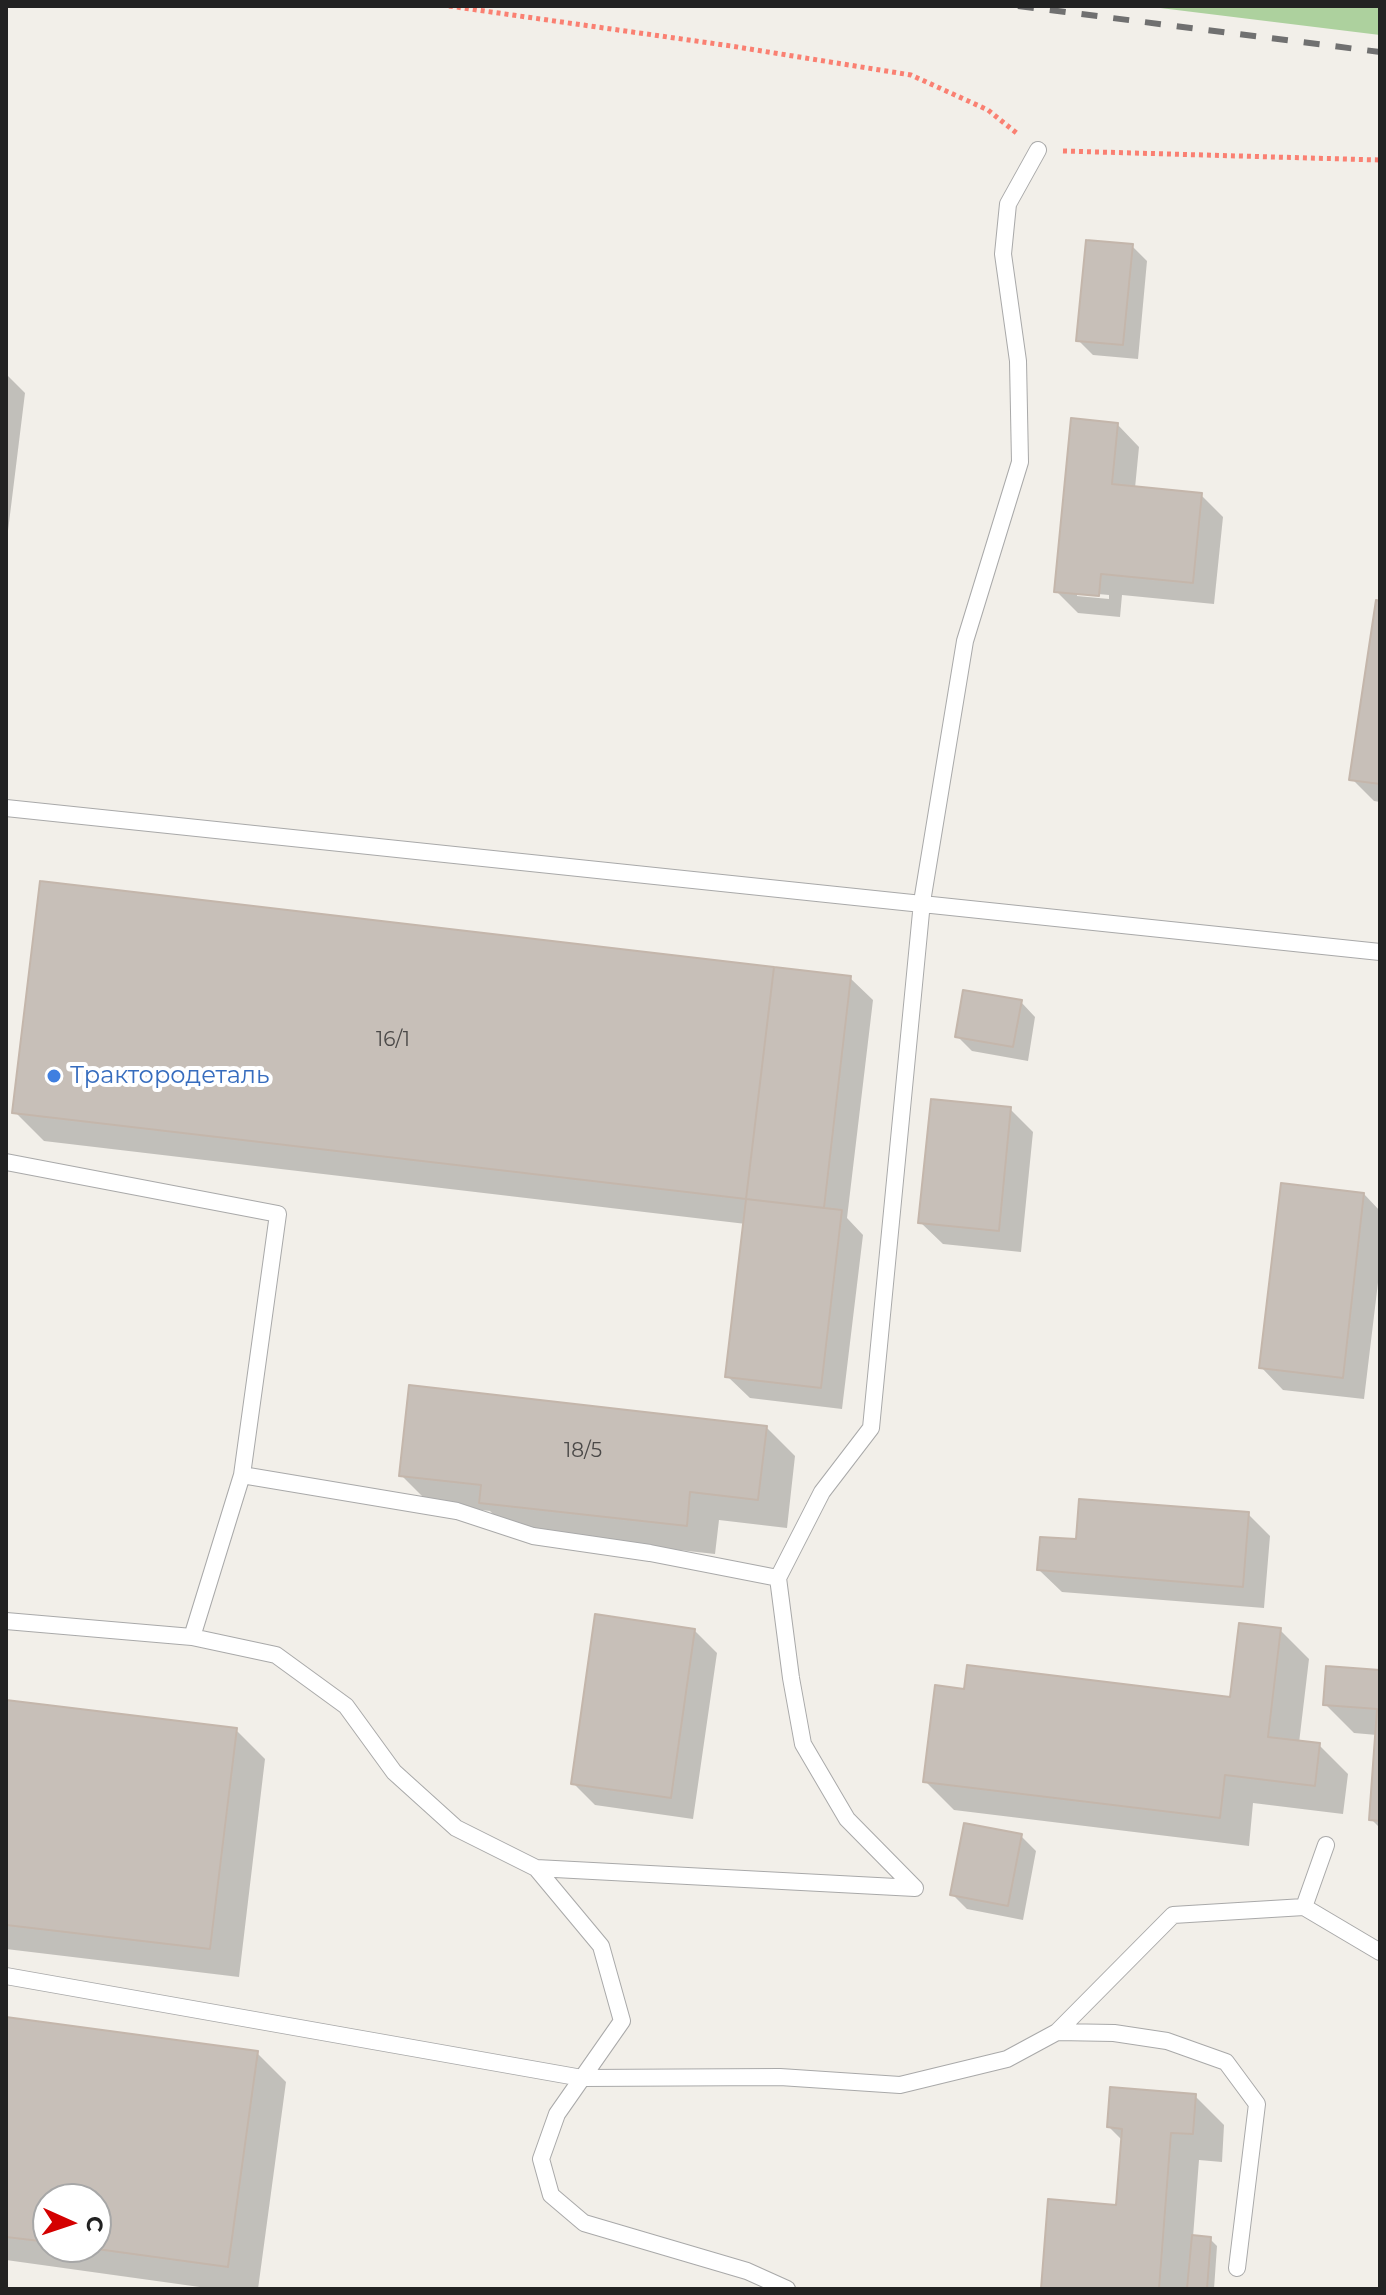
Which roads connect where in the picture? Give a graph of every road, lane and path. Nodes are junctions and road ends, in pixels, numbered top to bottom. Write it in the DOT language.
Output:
graph roads {
  1 [pos="449,6"];
  2 [pos="1038,150"];
  3 [pos="1380,160"];
  4 [pos="6,808"];
  5 [pos="922,902"];
  6 [pos="1380,952"];
  7 [pos="6,1162"];
  8 [pos="242,1475"];
  9 [pos="778,1578"];
  10 [pos="6,1621"];
  11 [pos="192,1637"];
  12 [pos="1326,1845"];
  13 [pos="536,1868"];
  14 [pos="1304,1907"];
  15 [pos="1380,1952"];
  16 [pos="6,1976"];
  17 [pos="1057,2032"];
  18 [pos="582,2078"];
  19 [pos="1237,2268"];
  20 [pos="787,2289"];
  1 -- 2 [label="path"];
  2 -- 3 [label="path"];
  2 -- 5 [label="lane"];
  4 -- 5 [label="lane"];
  5 -- 6 [label="lane"];
  5 -- 9 [label="lane"];
  7 -- 8 [label="lane"];
  8 -- 9 [label="lane"];
  8 -- 11 [label="lane"];
  9 -- 13 [label="lane"];
  10 -- 11 [label="lane"];
  11 -- 13 [label="lane"];
  12 -- 14 [label="lane"];
  13 -- 18 [label="lane"];
  14 -- 15 [label="lane"];
  14 -- 17 [label="lane"];
  16 -- 18 [label="lane"];
  17 -- 18 [label="lane"];
  17 -- 19 [label="lane"];
  18 -- 20 [label="lane"];
}
